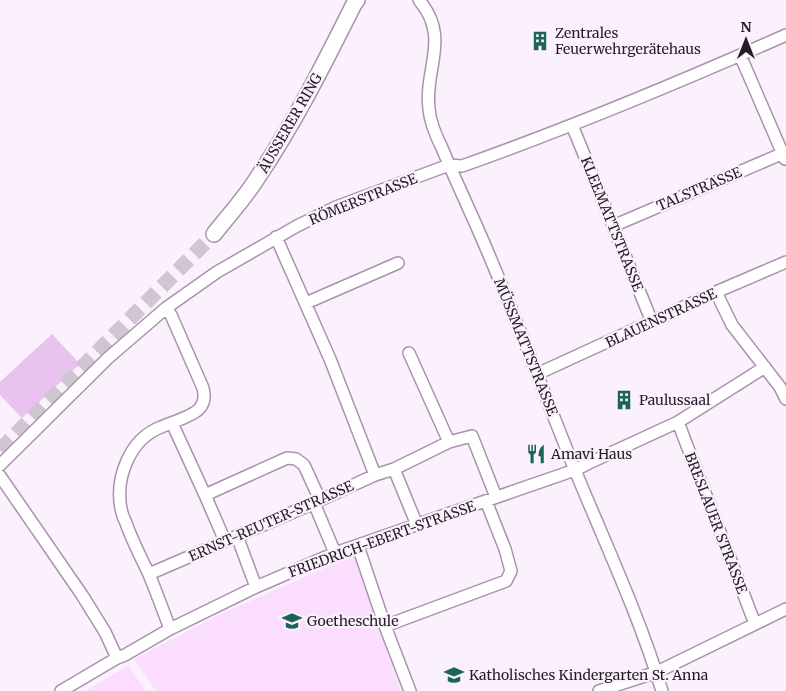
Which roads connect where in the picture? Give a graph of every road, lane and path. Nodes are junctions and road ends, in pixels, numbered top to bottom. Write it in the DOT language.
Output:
graph roads {
  1 [pos="418,0"];
  2 [pos="355,1"];
  3 [pos="786,35"];
  4 [pos="740,55"];
  5 [pos="572,126"];
  6 [pos="785,155"];
  7 [pos="449,165"];
  8 [pos="613,226"];
  9 [pos="214,234"];
  10 [pos="276,237"];
  11 [pos="786,262"];
  12 [pos="398,263"];
  13 [pos="716,292"];
  14 [pos="306,303"];
  15 [pos="166,308"];
  16 [pos="652,322"];
  17 [pos="409,353"];
  18 [pos="765,367"];
  19 [pos="537,374"];
  20 [pos="786,399"];
  21 [pos="678,422"];
  22 [pos="172,423"];
  23 [pos="449,442"];
  24 [pos="0,465"];
  25 [pos="394,469"];
  26 [pos="575,470"];
  27 [pos="375,475"];
  28 [pos="0,476"];
  29 [pos="205,495"];
  30 [pos="491,499"];
  31 [pos="317,502"];
  32 [pos="417,525"];
  33 [pos="237,536"];
  34 [pos="225,541"];
  35 [pos="358,546"];
  36 [pos="336,553"];
  37 [pos="148,574"];
  38 [pos="256,587"];
  39 [pos="786,610"];
  40 [pos="755,624"];
  41 [pos="384,626"];
  42 [pos="170,629"];
  43 [pos="117,658"];
  44 [pos="656,672"];
  45 [pos="61,691"];
  46 [pos="410,691"];
  47 [pos="600,691"];
  48 [pos="662,691"];
  1 -- 7 [label="street, MÜSSMATTSTRASSE"];
  2 -- 9 [label="main road, ÄUSSERER RING"];
  3 -- 4 [label="street, RÖMERSTRASSE"];
  4 -- 5 [label="street, RÖMERSTRASSE"];
  4 -- 6 [label="street"];
  5 -- 7 [label="street, RÖMERSTRASSE"];
  5 -- 8 [label="street, KLEEMATTSTRASSE"];
  6 -- 8 [label="street, TALSTRASSE"];
  7 -- 10 [label="street, RÖMERSTRASSE"];
  7 -- 19 [label="street, MÜSSMATTSTRASSE"];
  8 -- 16 [label="street, KLEEMATTSTRASSE"];
  10 -- 14 [label="street"];
  10 -- 15 [label="street, RÖMERSTRASSE"];
  11 -- 13 [label="street, BLAUENSTRASSE"];
  12 -- 14 [label="street"];
  13 -- 16 [label="street, BLAUENSTRASSE"];
  13 -- 18 [label="street"];
  14 -- 27 [label="street"];
  15 -- 22 [label="street"];
  15 -- 24 [label="street, RÖMERSTRASSE"];
  16 -- 19 [label="street, BLAUENSTRASSE"];
  17 -- 23 [label="street"];
  18 -- 20 [label="street"];
  18 -- 21 [label="street, FRIEDRICH-EBERT-STRASSE"];
  19 -- 26 [label="street, MÜSSMATTSTRASSE"];
  21 -- 26 [label="street, FRIEDRICH-EBERT-STRASSE"];
  21 -- 40 [label="street, BRESLAUER STRASSE"];
  22 -- 29 [label="street"];
  22 -- 37 [label="street"];
  23 -- 25 [label="street, ERNST-REUTER-STRASSE"];
  23 -- 30 [label="street, ERNST-REUTER-STRASSE"];
  25 -- 27 [label="street, ERNST-REUTER-STRASSE"];
  25 -- 32 [label="street"];
  26 -- 30 [label="street, FRIEDRICH-EBERT-STRASSE"];
  26 -- 44 [label="street, MÜSSMATTSTRASSE"];
  27 -- 31 [label="street, ERNST-REUTER-STRASSE"];
  28 -- 43 [label="street"];
  29 -- 31 [label="street"];
  29 -- 34 [label="street"];
  30 -- 32 [label="street, FRIEDRICH-EBERT-STRASSE"];
  30 -- 41 [label="street"];
  31 -- 33 [label="street, ERNST-REUTER-STRASSE"];
  31 -- 36 [label="street"];
  32 -- 35 [label="street, FRIEDRICH-EBERT-STRASSE"];
  33 -- 34 [label="street, ERNST-REUTER-STRASSE"];
  33 -- 38 [label="street"];
  34 -- 37 [label="street, ERNST-REUTER-STRASSE"];
  35 -- 36 [label="street, FRIEDRICH-EBERT-STRASSE"];
  35 -- 41 [label="street"];
  36 -- 38 [label="street, FRIEDRICH-EBERT-STRASSE"];
  37 -- 42 [label="street"];
  38 -- 42 [label="street, FRIEDRICH-EBERT-STRASSE"];
  39 -- 40 [label="street"];
  40 -- 44 [label="street"];
  41 -- 46 [label="street"];
  42 -- 43 [label="street, FRIEDRICH-EBERT-STRASSE"];
  43 -- 45 [label="street, FRIEDRICH-EBERT-STRASSE"];
  44 -- 47 [label="street"];
  44 -- 48 [label="street, MÜSSMATTSTRASSE"];
}
